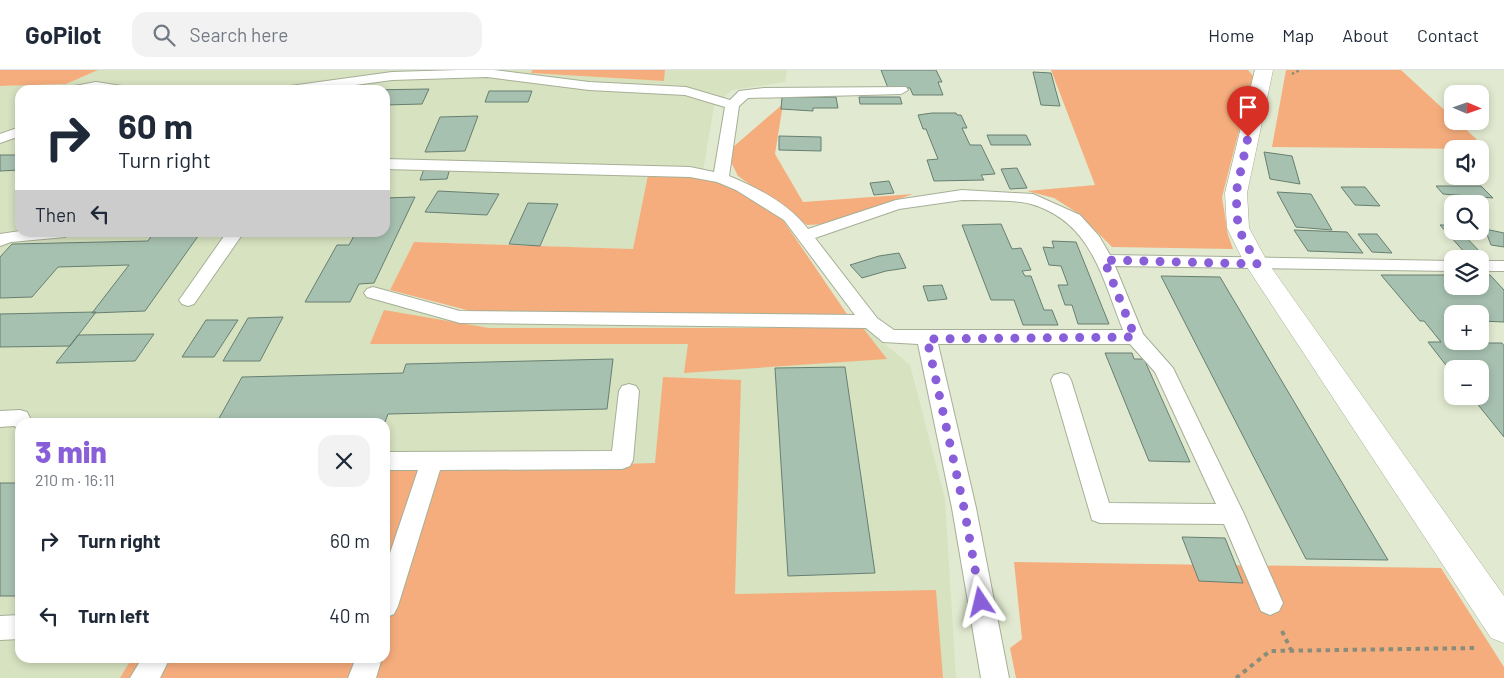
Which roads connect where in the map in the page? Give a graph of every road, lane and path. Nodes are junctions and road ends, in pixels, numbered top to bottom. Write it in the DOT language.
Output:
graph roads {
  1 [pos="1264,70"];
  2 [pos="462,72"];
  3 [pos="326,85"];
  4 [pos="901,90"];
  5 [pos="732,106"];
  6 [pos="15,133"];
  7 [pos="0,139"];
  8 [pos="390,164"];
  9 [pos="721,178"];
  10 [pos="15,236"];
  11 [pos="805,236"];
  12 [pos="232,237"];
  13 [pos="0,241"];
  14 [pos="1104,260"];
  15 [pos="1257,264"];
  16 [pos="1444,266"];
  17 [pos="1489,266"];
  18 [pos="1504,266"];
  19 [pos="373,293"];
  20 [pos="188,300"];
  21 [pos="870,322"];
  22 [pos="1135,337"];
  23 [pos="927,339"];
  24 [pos="1061,380"];
  25 [pos="629,392"];
  26 [pos="15,418"];
  27 [pos="0,419"];
  28 [pos="390,461"];
  29 [pos="432,461"];
  30 [pos="1232,514"];
  31 [pos="390,591"];
  32 [pos="1270,603"];
  33 [pos="1504,626"];
  34 [pos="15,627"];
  35 [pos="0,628"];
  36 [pos="1485,648"];
  37 [pos="154,663"];
  38 [pos="367,663"];
  39 [pos="144,678"];
  40 [pos="362,678"];
  41 [pos="995,678"];
  42 [pos="1236,678"];
  1 -- 15 [label="street"];
  2 -- 3 [label="lane"];
  2 -- 5 [label="lane"];
  4 -- 5 [label="lane"];
  5 -- 9 [label="lane"];
  6 -- 7 [label="lane"];
  8 -- 9 [label="lane"];
  9 -- 11 [label="lane"];
  10 -- 13 [label="lane"];
  11 -- 14 [label="lane"];
  11 -- 21 [label="lane"];
  12 -- 20 [label="lane"];
  14 -- 15 [label="lane"];
  14 -- 22 [label="lane"];
  15 -- 16 [label="lane"];
  15 -- 33 [label="street"];
  17 -- 18 [label="lane"];
  19 -- 21 [label="lane"];
  21 -- 23 [label="lane"];
  22 -- 23 [label="lane"];
  22 -- 30 [label="lane"];
  23 -- 41 [label="lane"];
  24 -- 30 [label="lane"];
  25 -- 29 [label="lane"];
  26 -- 27 [label="lane"];
  28 -- 29 [label="lane"];
  29 -- 31 [label="lane"];
  30 -- 32 [label="lane"];
  34 -- 35 [label="lane"];
  36 -- 42 [label="path"];
  37 -- 39 [label="lane"];
  38 -- 40 [label="lane"];
}
